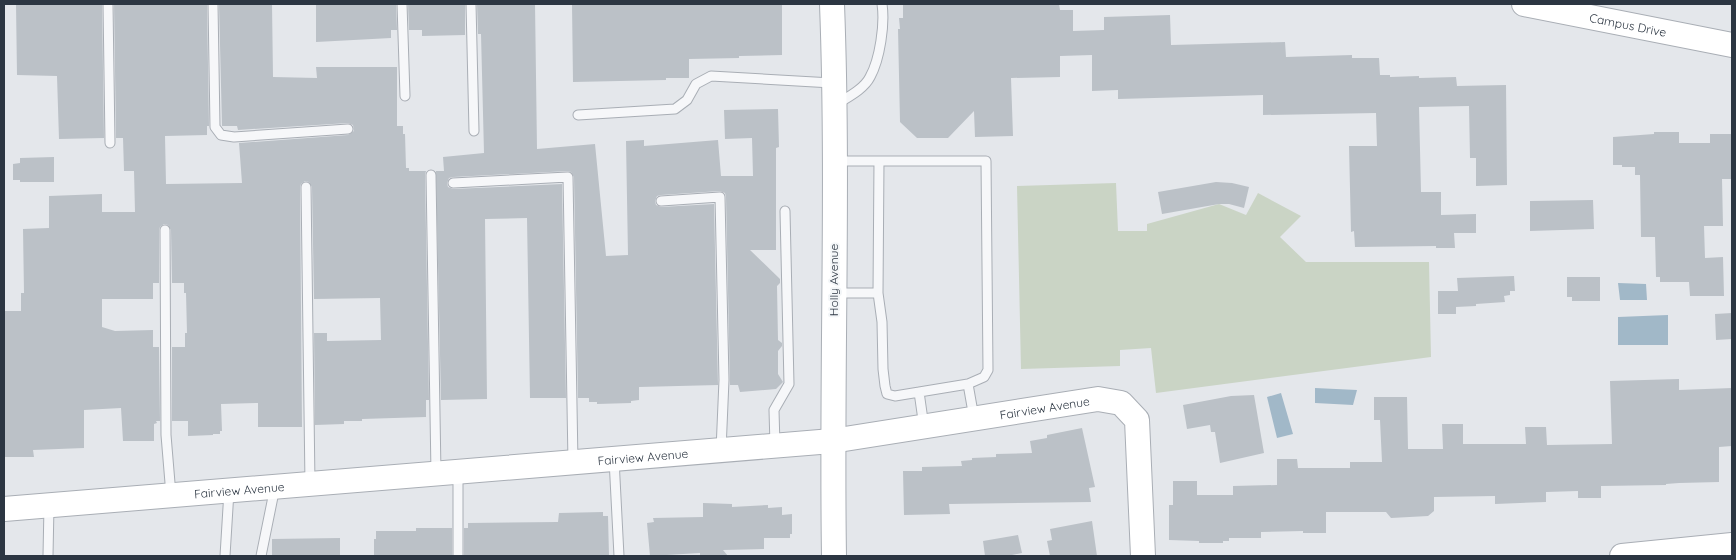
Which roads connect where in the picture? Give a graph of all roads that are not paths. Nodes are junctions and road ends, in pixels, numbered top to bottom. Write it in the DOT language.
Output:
graph roads {
  1 [pos="108,4"];
  2 [pos="214,4"];
  3 [pos="402,4"];
  4 [pos="471,4"];
  5 [pos="832,4"];
  6 [pos="882,4"];
  7 [pos="1524,4"];
  8 [pos="1732,45"];
  9 [pos="834,94"];
  10 [pos="405,96"];
  11 [pos="578,115"];
  12 [pos="348,129"];
  13 [pos="474,131"];
  14 [pos="110,143"];
  15 [pos="879,160"];
  16 [pos="834,161"];
  17 [pos="431,175"];
  18 [pos="453,183"];
  19 [pos="306,187"];
  20 [pos="661,201"];
  21 [pos="785,211"];
  22 [pos="165,230"];
  23 [pos="833,293"];
  24 [pos="878,293"];
  25 [pos="968,384"];
  26 [pos="919,392"];
  27 [pos="974,418"];
  28 [pos="924,427"];
  29 [pos="832,441"];
  30 [pos="775,446"];
  31 [pos="721,450"];
  32 [pos="614,459"];
  33 [pos="573,462"];
  34 [pos="447,473"];
  35 [pos="310,484"];
  36 [pos="275,487"];
  37 [pos="229,490"];
  38 [pos="171,496"];
  39 [pos="49,506"];
  40 [pos="4,510"];
  41 [pos="1732,545"];
  42 [pos="48,556"];
  43 [pos="225,556"];
  44 [pos="260,556"];
  45 [pos="458,556"];
  46 [pos="619,556"];
  47 [pos="834,556"];
  48 [pos="1144,556"];
  49 [pos="1622,556"];
  1 -- 14 [label="lane"];
  2 -- 12 [label="lane"];
  3 -- 10 [label="lane"];
  4 -- 13 [label="lane"];
  5 -- 9 [label="street, Holly Avenue"];
  6 -- 9 [label="lane"];
  7 -- 8 [label="street, Campus Drive"];
  9 -- 11 [label="lane"];
  9 -- 16 [label="street, Holly Avenue"];
  15 -- 16 [label="lane"];
  15 -- 24 [label="lane"];
  15 -- 25 [label="lane"];
  16 -- 23 [label="street, Holly Avenue"];
  17 -- 34 [label="lane"];
  18 -- 33 [label="lane"];
  19 -- 35 [label="lane"];
  20 -- 31 [label="lane"];
  21 -- 30 [label="lane"];
  22 -- 38 [label="lane"];
  23 -- 24 [label="lane"];
  23 -- 29 [label="street, Holly Avenue"];
  24 -- 26 [label="lane"];
  25 -- 26 [label="lane"];
  25 -- 27 [label="lane"];
  26 -- 28 [label="lane"];
  27 -- 28 [label="street, Fairview Avenue"];
  27 -- 48 [label="street, Fairview Avenue"];
  28 -- 29 [label="street, Fairview Avenue"];
  29 -- 30 [label="street, Fairview Avenue"];
  29 -- 47 [label="street, Holly Avenue"];
  30 -- 31 [label="street, Fairview Avenue"];
  31 -- 32 [label="street, Fairview Avenue"];
  32 -- 33 [label="street, Fairview Avenue"];
  32 -- 46 [label="lane"];
  33 -- 34 [label="street, Fairview Avenue"];
  34 -- 35 [label="street, Fairview Avenue"];
  34 -- 45 [label="lane"];
  35 -- 36 [label="street, Fairview Avenue"];
  36 -- 37 [label="street, Fairview Avenue"];
  36 -- 44 [label="lane"];
  37 -- 38 [label="street, Fairview Avenue"];
  37 -- 43 [label="lane"];
  38 -- 39 [label="street, Fairview Avenue"];
  39 -- 40 [label="street, Fairview Avenue"];
  39 -- 42 [label="lane"];
  41 -- 49 [label="street"];
}
